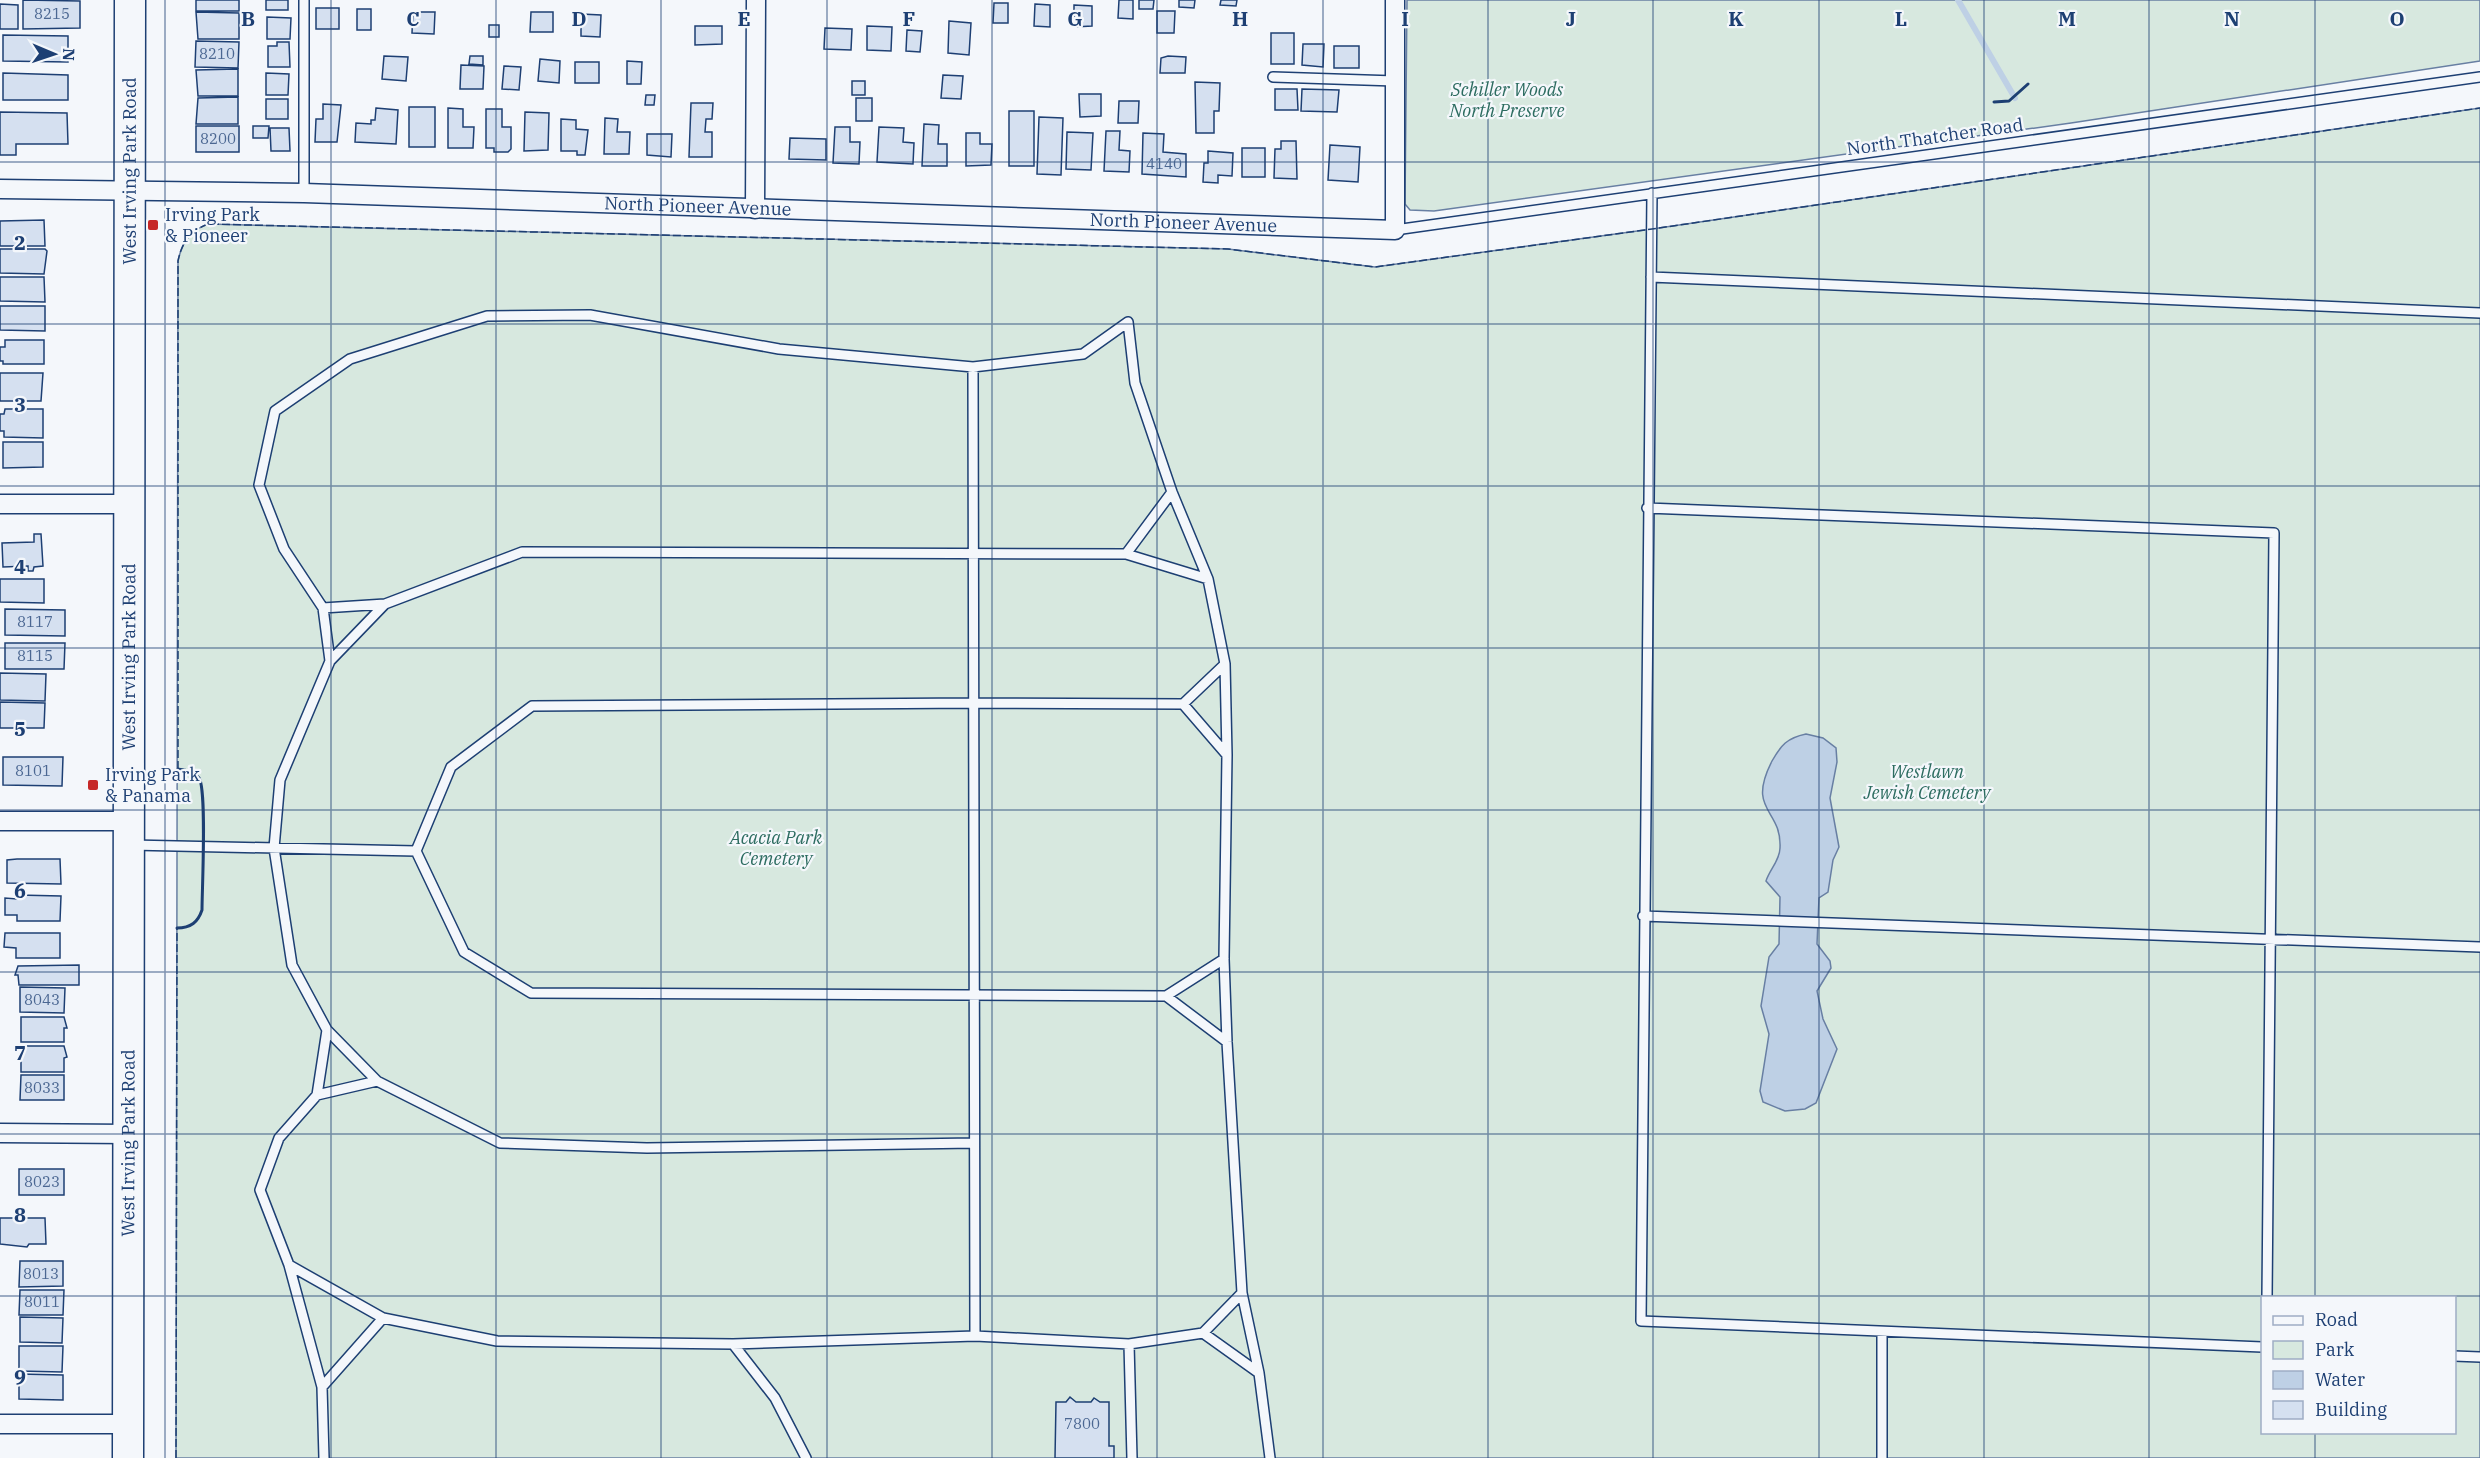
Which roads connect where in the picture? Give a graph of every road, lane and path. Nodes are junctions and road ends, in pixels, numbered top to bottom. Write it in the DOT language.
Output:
graph roads {
  1 [pos="130,0"];
  2 [pos="304,0"];
  3 [pos="756,0"];
  4 [pos="1395,0"];
  5 [pos="1273,77"];
  6 [pos="2480,77"];
  7 [pos="1395,81"];
  8 [pos="0,189"];
  9 [pos="130,190"];
  10 [pos="304,193"];
  11 [pos="1652,193"];
  12 [pos="755,209"];
  13 [pos="1395,230"];
  14 [pos="1651,276"];
  15 [pos="2480,313"];
  16 [pos="973,367"];
  17 [pos="1172,492"];
  18 [pos="0,504"];
  19 [pos="130,504"];
  20 [pos="1647,508"];
  21 [pos="974,551"];
  22 [pos="1126,554"];
  23 [pos="1208,579"];
  24 [pos="385,604"];
  25 [pos="323,608"];
  26 [pos="330,661"];
  27 [pos="1225,664"];
  28 [pos="974,703"];
  29 [pos="1183,704"];
  30 [pos="1227,755"];
  31 [pos="0,821"];
  32 [pos="129,833"];
  33 [pos="274,848"];
  34 [pos="416,851"];
  35 [pos="1643,916"];
  36 [pos="2270,938"];
  37 [pos="2480,947"];
  38 [pos="1224,959"];
  39 [pos="974,994"];
  40 [pos="1166,996"];
  41 [pos="327,1030"];
  42 [pos="1227,1042"];
  43 [pos="377,1081"];
  44 [pos="317,1095"];
  45 [pos="0,1133"];
  46 [pos="129,1134"];
  47 [pos="975,1143"];
  48 [pos="289,1265"];
  49 [pos="1242,1293"];
  50 [pos="2267,1296"];
  51 [pos="383,1318"];
  52 [pos="1882,1332"];
  53 [pos="1203,1333"];
  54 [pos="975,1336"];
  55 [pos="733,1344"];
  56 [pos="1129,1344"];
  57 [pos="2261,1347"];
  58 [pos="2456,1356"];
  59 [pos="2480,1357"];
  60 [pos="1259,1373"];
  61 [pos="322,1387"];
  62 [pos="0,1424"];
  63 [pos="128,1424"];
  64 [pos="128,1458"];
  65 [pos="324,1458"];
  66 [pos="806,1458"];
  67 [pos="1132,1458"];
  68 [pos="1270,1458"];
  69 [pos="1882,1458"];
  1 -- 9 [label="main road, West Irving Park Road"];
  2 -- 10 [label="lane"];
  3 -- 12 [label="street"];
  4 -- 7 [label="street"];
  5 -- 7 [label="lane"];
  6 -- 11 [label="lane, North Thatcher Road"];
  7 -- 13 [label="street"];
  8 -- 9 [label="street, North Pioneer Avenue"];
  9 -- 10 [label="street, North Pioneer Avenue"];
  9 -- 19 [label="main road, West Irving Park Road"];
  10 -- 12 [label="street, North Pioneer Avenue"];
  11 -- 13 [label="lane, North Thatcher Road"];
  11 -- 14 [label="lane"];
  12 -- 13 [label="street, North Pioneer Avenue"];
  14 -- 15 [label="lane"];
  14 -- 20 [label="lane"];
  16 -- 17 [label="lane"];
  16 -- 21 [label="lane"];
  16 -- 25 [label="lane"];
  17 -- 22 [label="lane"];
  17 -- 23 [label="lane"];
  18 -- 19 [label="street"];
  19 -- 32 [label="main road, West Irving Park Road"];
  20 -- 35 [label="lane"];
  20 -- 36 [label="lane"];
  21 -- 22 [label="lane"];
  21 -- 24 [label="lane"];
  21 -- 28 [label="lane"];
  22 -- 23 [label="lane"];
  23 -- 27 [label="lane"];
  24 -- 25 [label="lane"];
  24 -- 26 [label="lane"];
  25 -- 26 [label="lane"];
  26 -- 33 [label="lane"];
  27 -- 29 [label="lane"];
  27 -- 30 [label="lane"];
  28 -- 29 [label="lane"];
  28 -- 34 [label="lane"];
  28 -- 39 [label="lane"];
  29 -- 30 [label="lane"];
  30 -- 38 [label="lane"];
  31 -- 32 [label="street"];
  32 -- 33 [label="lane"];
  32 -- 46 [label="main road, West Irving Park Road"];
  33 -- 34 [label="lane"];
  33 -- 41 [label="lane"];
  34 -- 39 [label="lane"];
  35 -- 36 [label="lane"];
  35 -- 52 [label="lane"];
  36 -- 37 [label="lane"];
  36 -- 50 [label="lane"];
  38 -- 40 [label="lane"];
  38 -- 42 [label="lane"];
  39 -- 40 [label="lane"];
  39 -- 47 [label="lane"];
  40 -- 42 [label="lane"];
  41 -- 43 [label="lane"];
  41 -- 44 [label="lane"];
  42 -- 49 [label="lane"];
  43 -- 44 [label="lane"];
  43 -- 47 [label="lane"];
  44 -- 48 [label="lane"];
  45 -- 46 [label="street"];
  46 -- 63 [label="main road, West Irving Park Road"];
  47 -- 54 [label="lane"];
  48 -- 51 [label="lane"];
  48 -- 61 [label="lane"];
  49 -- 53 [label="lane"];
  49 -- 60 [label="lane"];
  51 -- 55 [label="lane"];
  51 -- 61 [label="lane"];
  52 -- 57 [label="lane"];
  52 -- 69 [label="lane"];
  53 -- 56 [label="lane"];
  53 -- 60 [label="lane"];
  54 -- 55 [label="lane"];
  54 -- 56 [label="lane"];
  55 -- 66 [label="lane"];
  56 -- 67 [label="lane"];
  58 -- 59 [label="lane"];
  60 -- 68 [label="lane"];
  61 -- 65 [label="lane"];
  62 -- 63 [label="street"];
  63 -- 64 [label="main road, West Irving Park Road"];
}
